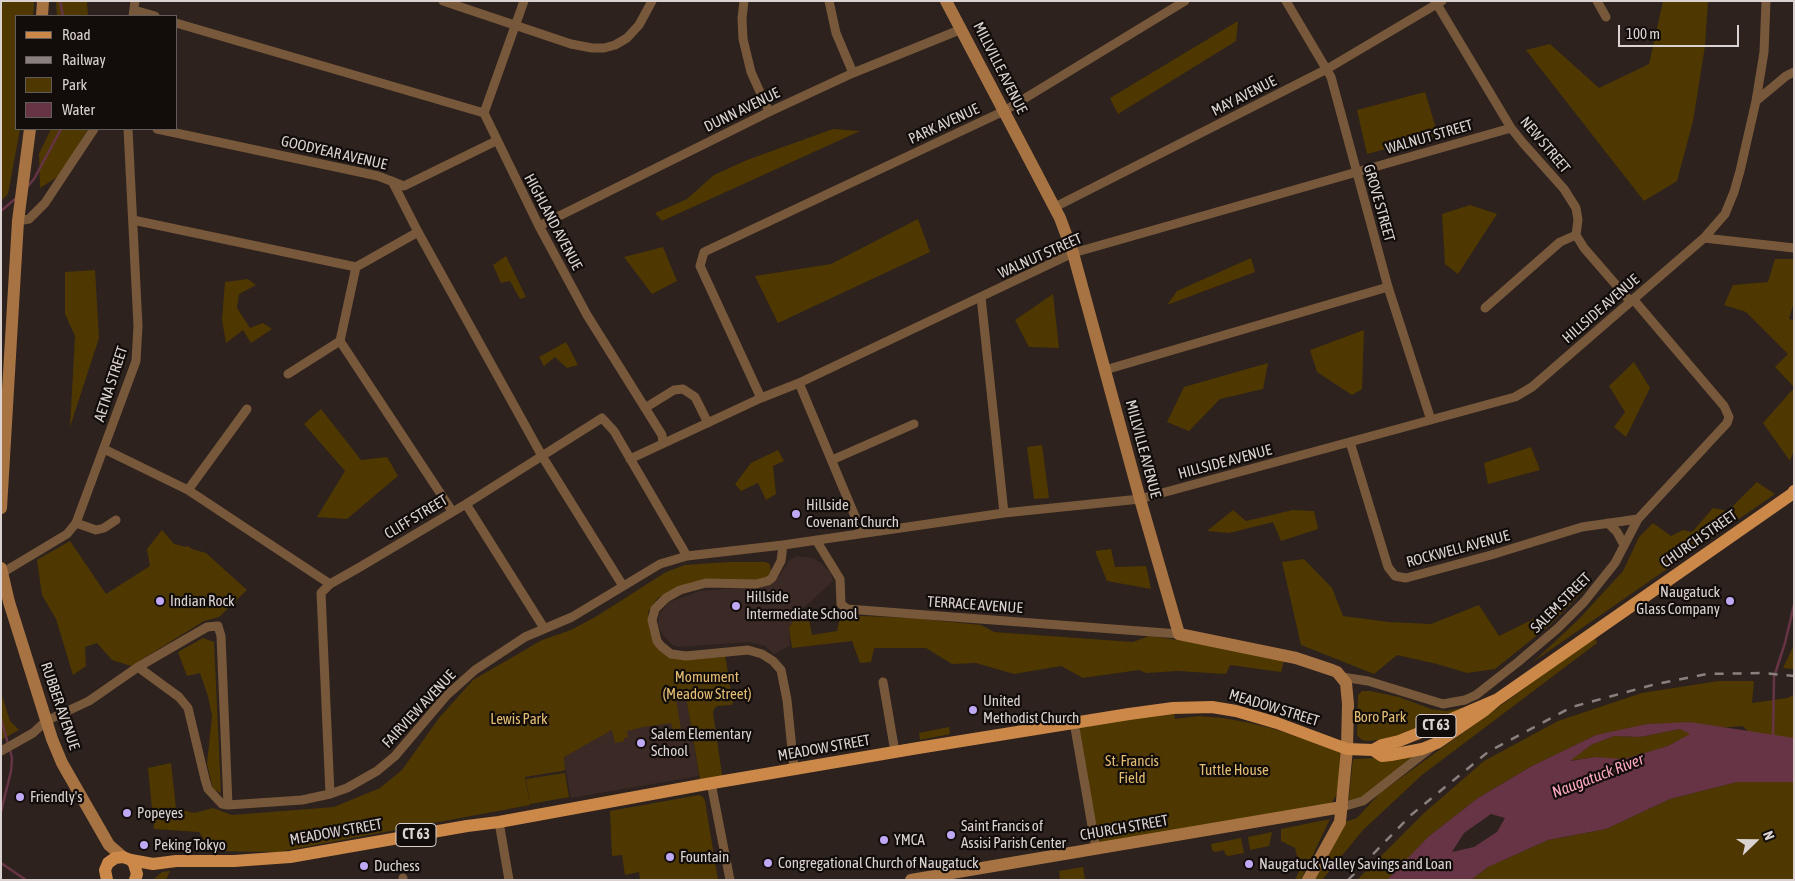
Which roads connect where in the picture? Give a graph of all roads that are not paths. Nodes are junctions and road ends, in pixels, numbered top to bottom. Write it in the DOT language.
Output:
graph roads {
  1 [pos="43,1"];
  2 [pos="443,1"];
  3 [pos="524,1"];
  4 [pos="652,1"];
  5 [pos="744,1"];
  6 [pos="829,1"];
  7 [pos="946,1"];
  8 [pos="1185,1"];
  9 [pos="1286,1"];
  10 [pos="1597,1"];
  11 [pos="1766,1"];
  12 [pos="1438,2"];
  13 [pos="134,9"];
  14 [pos="42,15"];
  15 [pos="152,15"];
  16 [pos="1606,17"];
  17 [pos="178,23"];
  18 [pos="515,24"];
  19 [pos="962,29"];
  20 [pos="1327,69"];
  21 [pos="1794,72"];
  22 [pos="853,73"];
  23 [pos="1756,101"];
  24 [pos="1004,111"];
  25 [pos="769,112"];
  26 [pos="484,113"];
  27 [pos="1512,128"];
  28 [pos="30,130"];
  29 [pos="93,130"];
  30 [pos="128,130"];
  31 [pos="162,130"];
  32 [pos="496,141"];
  33 [pos="1356,173"];
  34 [pos="392,181"];
  35 [pos="1055,208"];
  36 [pos="19,216"];
  37 [pos="133,220"];
  38 [pos="538,226"];
  39 [pos="418,232"];
  40 [pos="1576,235"];
  41 [pos="1704,238"];
  42 [pos="1794,248"];
  43 [pos="1073,253"];
  44 [pos="356,267"];
  45 [pos="1388,287"];
  46 [pos="981,298"];
  47 [pos="1631,300"];
  48 [pos="1486,308"];
  49 [pos="340,341"];
  50 [pos="1105,370"];
  51 [pos="288,374"];
  52 [pos="799,382"];
  53 [pos="761,398"];
  54 [pos="4,402"];
  55 [pos="646,408"];
  56 [pos="247,409"];
  57 [pos="1431,420"];
  58 [pos="708,423"];
  59 [pos="914,424"];
  60 [pos="1350,442"];
  61 [pos="663,443"];
  62 [pos="104,449"];
  63 [pos="542,456"];
  64 [pos="630,459"];
  65 [pos="832,460"];
  66 [pos="188,490"];
  67 [pos="1793,493"];
  68 [pos="1140,499"];
  69 [pos="466,504"];
  70 [pos="1,508"];
  71 [pos="452,511"];
  72 [pos="1004,514"];
  73 [pos="1638,518"];
  74 [pos="116,520"];
  75 [pos="76,523"];
  76 [pos="1608,523"];
  77 [pos="862,533"];
  78 [pos="816,540"];
  79 [pos="783,545"];
  80 [pos="1624,545"];
  81 [pos="688,556"];
  82 [pos="1,568"];
  83 [pos="2,573"];
  84 [pos="330,584"];
  85 [pos="623,586"];
  86 [pos="544,628"];
  87 [pos="1179,634"];
  88 [pos="138,668"];
  89 [pos="1342,678"];
  90 [pos="884,682"];
  91 [pos="1498,699"];
  92 [pos="46,721"];
  93 [pos="1074,722"];
  94 [pos="1437,743"];
  95 [pos="1347,749"];
  96 [pos="1373,750"];
  97 [pos="1,751"];
  98 [pos="895,752"];
  99 [pos="794,769"];
  100 [pos="711,783"];
  101 [pos="330,794"];
  102 [pos="228,805"];
  103 [pos="1342,807"];
  104 [pos="499,822"];
  105 [pos="109,845"];
  106 [pos="1096,849"];
  107 [pos="127,859"];
  108 [pos="153,864"];
  109 [pos="105,873"];
  110 [pos="136,878"];
  111 [pos="934,878"];
  112 [pos="509,880"];
  113 [pos="730,880"];
  114 [pos="911,880"];
  115 [pos="1308,880"];
  1 -- 14 [label="street"];
  2 -- 18 [label="street"];
  3 -- 18 [label="street"];
  4 -- 18 [label="street"];
  5 -- 25 [label="street"];
  6 -- 22 [label="street"];
  7 -- 19 [label="street, MILLVILLE AVENUE"];
  8 -- 24 [label="street, PARK AVENUE"];
  9 -- 20 [label="street, GROVE STREET"];
  10 -- 16 [label="street"];
  11 -- 23 [label="street, HILLSIDE AVENUE"];
  12 -- 20 [label="street, MAY AVENUE"];
  12 -- 27 [label="street, NEW STREET"];
  13 -- 15 [label="street"];
  17 -- 26 [label="street"];
  18 -- 26 [label="street"];
  19 -- 22 [label="street, DUNN AVENUE"];
  19 -- 24 [label="street, MILLVILLE AVENUE"];
  20 -- 33 [label="street, GROVE STREET"];
  20 -- 35 [label="street, MAY AVENUE"];
  21 -- 23 [label="street"];
  22 -- 25 [label="street, DUNN AVENUE"];
  23 -- 41 [label="street, HILLSIDE AVENUE"];
  24 -- 35 [label="street, MILLVILLE AVENUE"];
  24 -- 53 [label="street, PARK AVENUE"];
  25 -- 38 [label="street, DUNN AVENUE"];
  26 -- 32 [label="street, HIGHLAND AVENUE"];
  27 -- 33 [label="street, WALNUT STREET"];
  27 -- 40 [label="street, NEW STREET"];
  28 -- 36 [label="street"];
  29 -- 36 [label="street"];
  30 -- 37 [label="street, AETNA STREET"];
  31 -- 34 [label="street, GOODYEAR AVENUE"];
  32 -- 34 [label="street, GOODYEAR AVENUE"];
  32 -- 38 [label="street, HIGHLAND AVENUE"];
  33 -- 43 [label="street, WALNUT STREET"];
  33 -- 45 [label="street, GROVE STREET"];
  34 -- 39 [label="street"];
  35 -- 43 [label="street, MILLVILLE AVENUE"];
  36 -- 54 [label="street"];
  37 -- 44 [label="street"];
  37 -- 62 [label="street, AETNA STREET"];
  38 -- 55 [label="street, HIGHLAND AVENUE"];
  39 -- 44 [label="street"];
  39 -- 63 [label="street"];
  40 -- 47 [label="street"];
  40 -- 48 [label="street"];
  41 -- 42 [label="street"];
  41 -- 47 [label="street, HILLSIDE AVENUE"];
  43 -- 46 [label="street, WALNUT STREET"];
  43 -- 50 [label="street, MILLVILLE AVENUE"];
  44 -- 49 [label="street"];
  45 -- 50 [label="street"];
  45 -- 57 [label="street, GROVE STREET"];
  46 -- 52 [label="street, WALNUT STREET"];
  46 -- 72 [label="street"];
  47 -- 57 [label="street, HILLSIDE AVENUE"];
  47 -- 73 [label="street, SALEM STREET"];
  49 -- 51 [label="street"];
  49 -- 71 [label="street"];
  50 -- 68 [label="street, MILLVILLE AVENUE"];
  52 -- 53 [label="street, WALNUT STREET"];
  52 -- 65 [label="street"];
  53 -- 58 [label="street, WALNUT STREET"];
  54 -- 70 [label="street"];
  55 -- 58 [label="street"];
  55 -- 61 [label="street, HIGHLAND AVENUE"];
  56 -- 66 [label="street"];
  57 -- 60 [label="street, HILLSIDE AVENUE"];
  58 -- 61 [label="street, WALNUT STREET"];
  59 -- 65 [label="street"];
  60 -- 68 [label="street, HILLSIDE AVENUE"];
  60 -- 76 [label="street, ROCKWELL AVENUE"];
  61 -- 64 [label="street, WALNUT STREET"];
  62 -- 66 [label="street"];
  62 -- 75 [label="street, AETNA STREET"];
  63 -- 64 [label="street, CLIFF STREET"];
  63 -- 69 [label="street, CLIFF STREET"];
  63 -- 85 [label="street"];
  64 -- 81 [label="street, CLIFF STREET"];
  65 -- 77 [label="street"];
  66 -- 84 [label="street"];
  67 -- 91 [label="main road, CHURCH STREET / CT 63"];
  68 -- 72 [label="street, HILLSIDE AVENUE"];
  68 -- 87 [label="street, MILLVILLE AVENUE"];
  69 -- 71 [label="street, CLIFF STREET"];
  69 -- 86 [label="street"];
  71 -- 84 [label="street, CLIFF STREET"];
  72 -- 77 [label="street, HILLSIDE AVENUE"];
  73 -- 76 [label="street, ROCKWELL AVENUE"];
  73 -- 80 [label="street, SALEM STREET"];
  74 -- 75 [label="street"];
  75 -- 83 [label="street, AETNA STREET"];
  76 -- 80 [label="street"];
  77 -- 78 [label="street, HILLSIDE AVENUE"];
  78 -- 79 [label="street, HILLSIDE AVENUE"];
  78 -- 87 [label="street, TERRACE AVENUE"];
  79 -- 81 [label="street, FAIRVIEW AVENUE"];
  79 -- 99 [label="street"];
  80 -- 89 [label="street, SALEM STREET"];
  81 -- 85 [label="street, FAIRVIEW AVENUE"];
  82 -- 83 [label="street, RUBBER AVENUE"];
  83 -- 92 [label="street, RUBBER AVENUE"];
  84 -- 101 [label="street"];
  85 -- 86 [label="street, FAIRVIEW AVENUE"];
  86 -- 101 [label="street, FAIRVIEW AVENUE"];
  87 -- 89 [label="street"];
  88 -- 92 [label="street"];
  88 -- 102 [label="street"];
  88 -- 102 [label="street"];
  89 -- 95 [label="street"];
  90 -- 98 [label="street"];
  91 -- 94 [label="main road, CHURCH STREET"];
  91 -- 96 [label="main road, CHURCH STREET / CT 63"];
  92 -- 97 [label="street"];
  92 -- 105 [label="street, RUBBER AVENUE"];
  93 -- 95 [label="main road, MEADOW STREET / CT 63"];
  93 -- 98 [label="main road, MEADOW STREET / CT 63"];
  93 -- 106 [label="street"];
  94 -- 96 [label="main road, CHURCH STREET"];
  94 -- 103 [label="street"];
  95 -- 96 [label="main road, CHURCH STREET / CT 63"];
  95 -- 103 [label="street"];
  98 -- 99 [label="main road, MEADOW STREET / CT 63"];
  99 -- 100 [label="main road, MEADOW STREET / CT 63"];
  100 -- 104 [label="main road, MEADOW STREET / CT 63"];
  100 -- 113 [label="street"];
  101 -- 102 [label="street, FAIRVIEW AVENUE"];
  103 -- 106 [label="street, CHURCH STREET"];
  103 -- 115 [label="street"];
  104 -- 108 [label="main road, MEADOW STREET / CT 63"];
  104 -- 112 [label="street"];
  105 -- 107 [label="street, RUBBER AVENUE"];
  105 -- 109 [label="street"];
  106 -- 111 [label="street, CHURCH STREET"];
  107 -- 108 [label="main road, MEADOW STREET / CT 63"];
  107 -- 109 [label="main road"];
  107 -- 110 [label="main road"];
  108 -- 110 [label="main road, MEADOW STREET / CT 63"];
  111 -- 114 [label="street, CHURCH STREET"];
}
